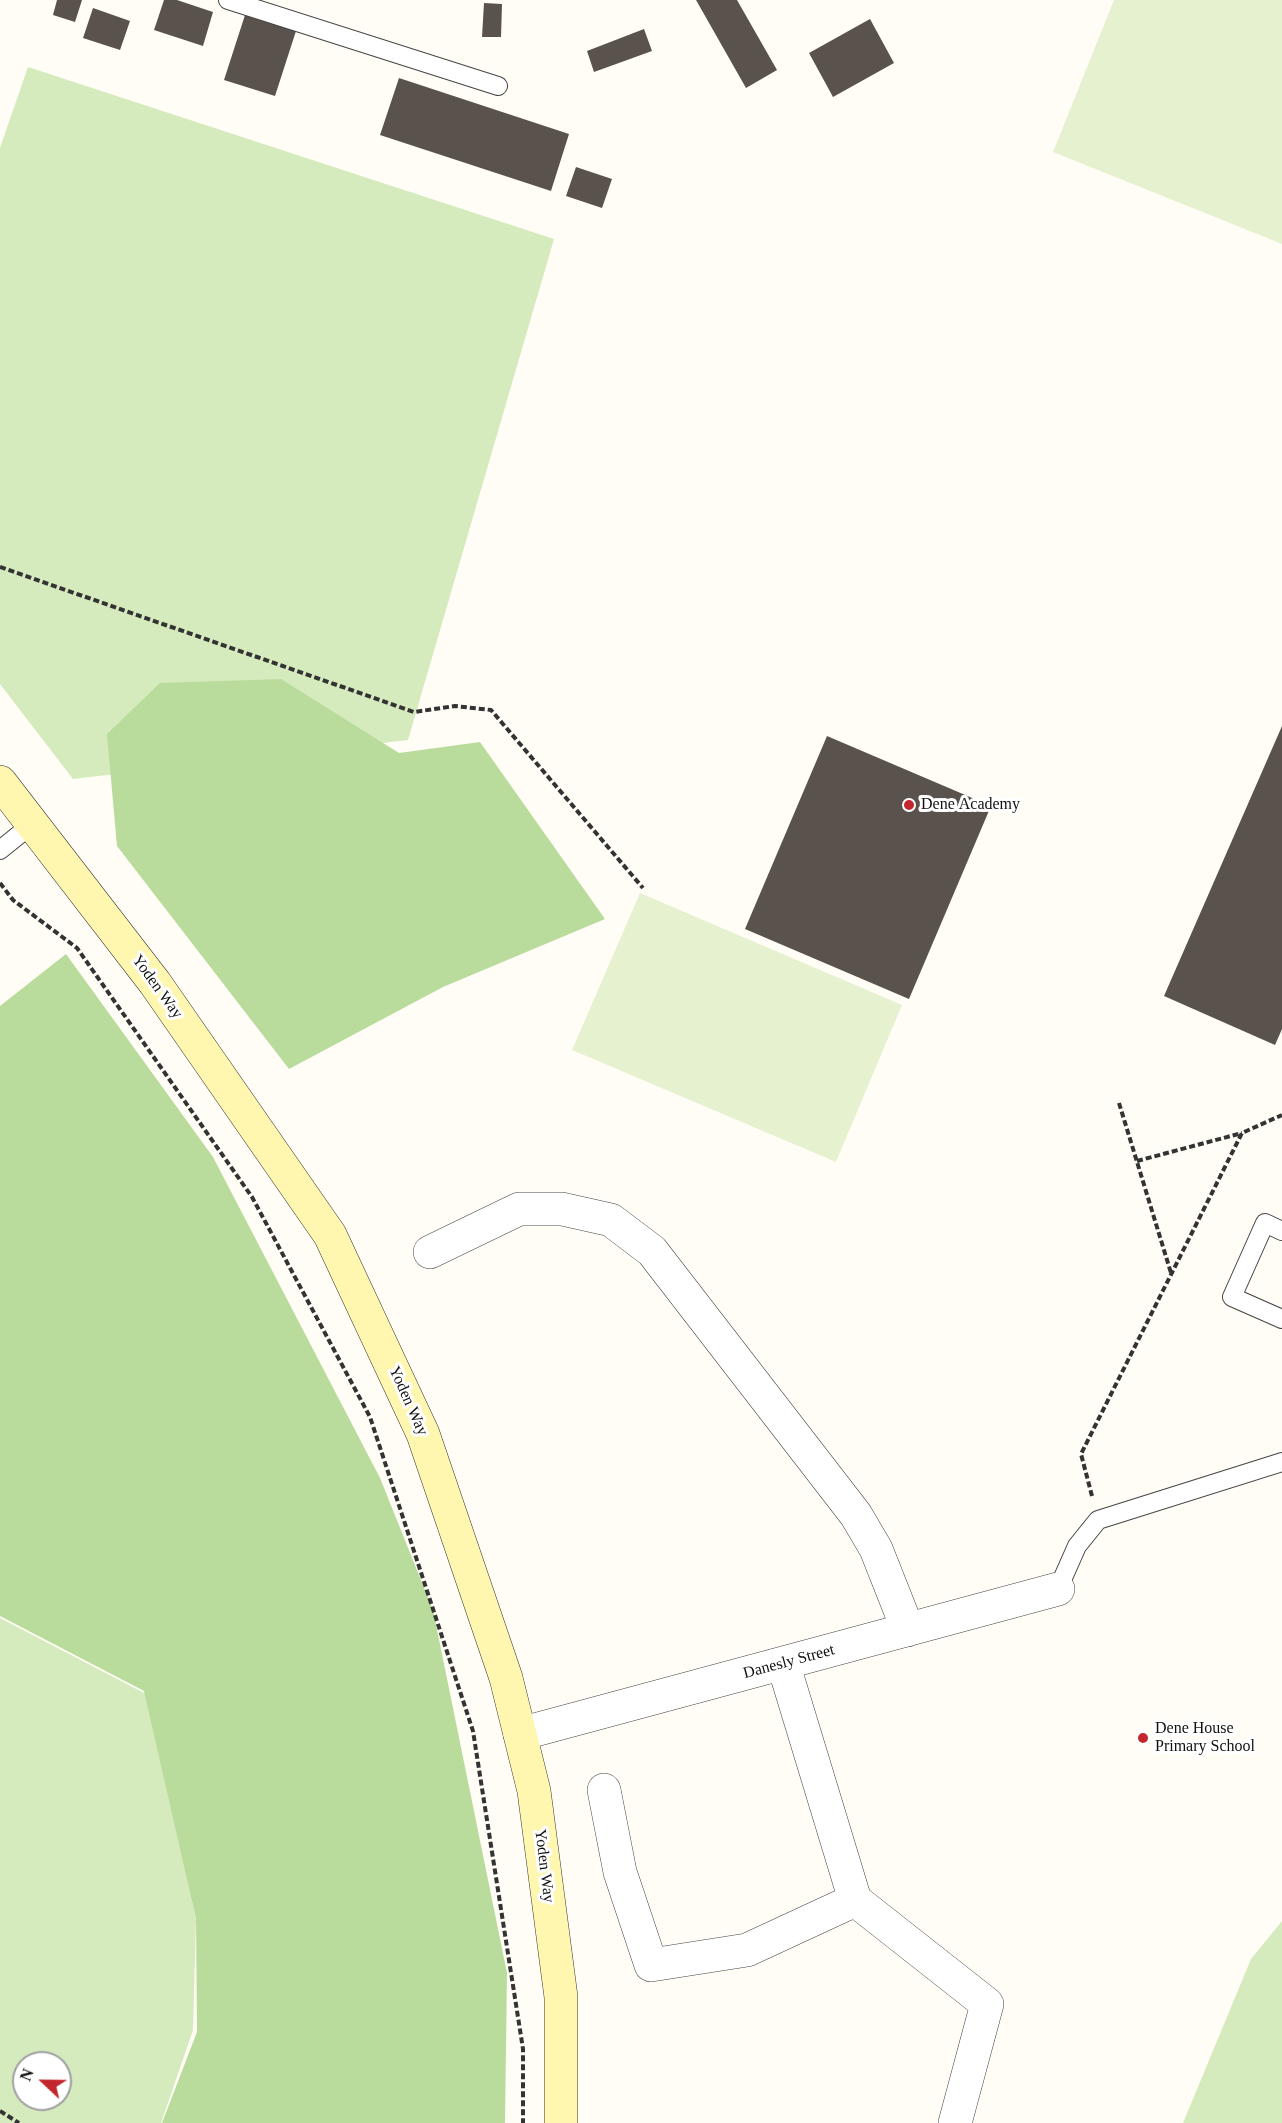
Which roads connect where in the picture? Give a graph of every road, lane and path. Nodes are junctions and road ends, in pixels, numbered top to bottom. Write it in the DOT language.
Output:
graph roads {
  1 [pos="228,0"];
  2 [pos="498,86"];
  3 [pos="0,567"];
  4 [pos="0,782"];
  5 [pos="32,825"];
  6 [pos="0,850"];
  7 [pos="0,883"];
  8 [pos="643,888"];
  9 [pos="1119,1103"];
  10 [pos="1282,1115"];
  11 [pos="1242,1133"];
  12 [pos="1137,1161"];
  13 [pos="1282,1231"];
  14 [pos="430,1252"];
  15 [pos="1172,1274"];
  16 [pos="1282,1319"];
  17 [pos="1282,1462"];
  18 [pos="1098,1520"];
  19 [pos="1058,1589"];
  20 [pos="908,1629"];
  21 [pos="783,1663"];
  22 [pos="520,1734"];
  23 [pos="604,1790"];
  24 [pos="855,1900"];
  25 [pos="0,2111"];
  26 [pos="19,2123"];
  27 [pos="523,2123"];
  28 [pos="561,2123"];
  29 [pos="955,2123"];
  1 -- 2 [label="lane"];
  3 -- 8 [label="path"];
  4 -- 5 [label="main road, Yoden Way"];
  5 -- 6 [label="lane"];
  5 -- 22 [label="main road, Yoden Way"];
  7 -- 27 [label="path"];
  9 -- 12 [label="path"];
  10 -- 11 [label="path"];
  11 -- 12 [label="path"];
  11 -- 15 [label="path"];
  12 -- 15 [label="path"];
  13 -- 16 [label="lane"];
  14 -- 20 [label="street"];
  15 -- 18 [label="path"];
  17 -- 18 [label="lane"];
  18 -- 19 [label="lane"];
  19 -- 20 [label="street, Danesly Street"];
  20 -- 21 [label="street, Danesly Street"];
  21 -- 22 [label="street, Danesly Street"];
  21 -- 24 [label="street"];
  22 -- 28 [label="main road, Yoden Way"];
  23 -- 24 [label="street"];
  24 -- 29 [label="street"];
  25 -- 26 [label="path"];
}
